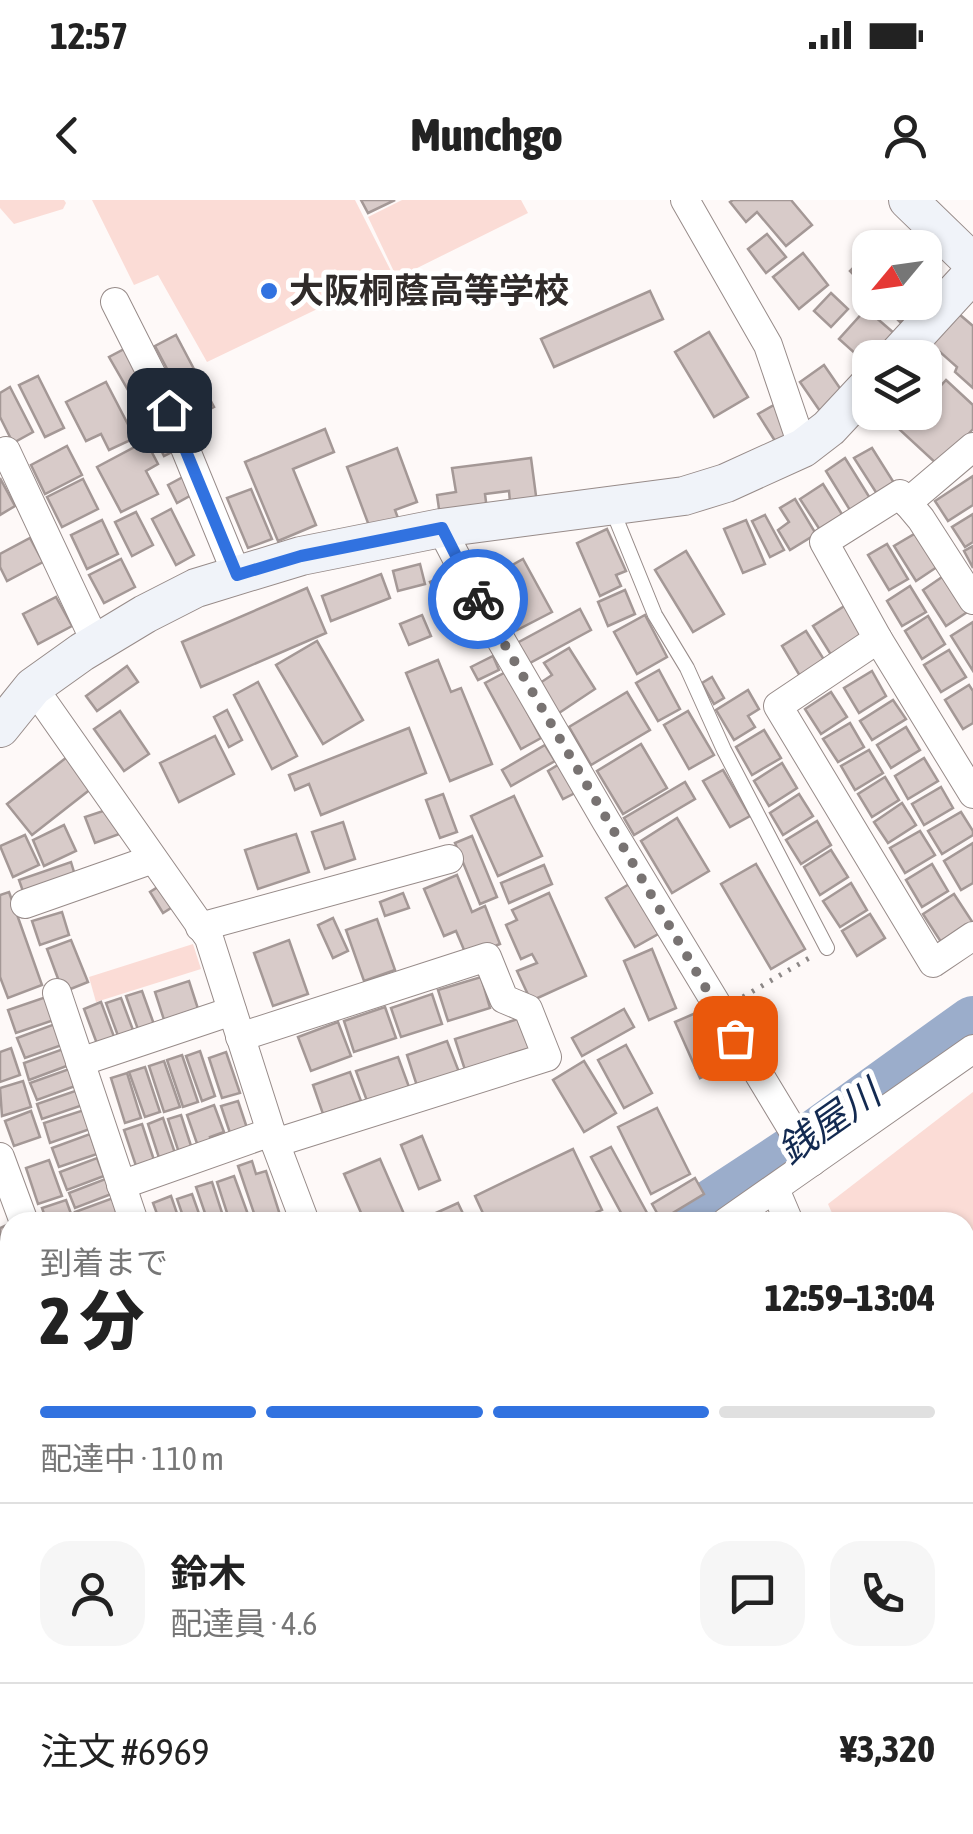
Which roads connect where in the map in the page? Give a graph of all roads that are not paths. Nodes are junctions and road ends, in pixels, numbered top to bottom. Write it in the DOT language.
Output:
graph roads {
  1 [pos="686,200"];
  2 [pos="908,200"];
  3 [pos="973,263"];
  4 [pos="973,273"];
  5 [pos="115,302"];
  6 [pos="912,340"];
  7 [pos="852,403"];
  8 [pos="803,448"];
  9 [pos="973,448"];
  10 [pos="6,451"];
  11 [pos="907,503"];
  12 [pos="611,506"];
  13 [pos="442,528"];
  14 [pos="237,575"];
  15 [pos="973,600"];
  16 [pos="878,639"];
  17 [pos="96,643"];
  18 [pos="32,688"];
  19 [pos="0,728"];
  20 [pos="973,794"];
  21 [pos="153,859"];
  22 [pos="450,859"];
  23 [pos="25,904"];
  24 [pos="200,926"];
  25 [pos="973,936"];
  26 [pos="828,948"];
  27 [pos="57,992"];
  28 [pos="236,1024"];
  29 [pos="973,1049"];
  30 [pos="80,1062"];
  31 [pos="273,1138"];
  32 [pos="0,1157"];
  33 [pos="812,1162"];
  34 [pos="121,1185"];
  35 [pos="776,1189"];
  36 [pos="20,1212"];
  37 [pos="130,1212"];
  38 [pos="301,1212"];
  39 [pos="741,1212"];
  40 [pos="785,1212"];
  1 -- 8 [label="street"];
  2 -- 3 [label="street"];
  4 -- 6 [label="street"];
  5 -- 14 [label="street"];
  7 -- 8 [label="street"];
  8 -- 12 [label="street"];
  9 -- 11 [label="street"];
  10 -- 17 [label="street"];
  11 -- 15 [label="street"];
  11 -- 16 [label="street"];
  12 -- 13 [label="street"];
  12 -- 26 [label="lane"];
  13 -- 14 [label="street"];
  13 -- 33 [label="street"];
  14 -- 17 [label="street"];
  16 -- 20 [label="street"];
  16 -- 25 [label="street"];
  17 -- 18 [label="street"];
  18 -- 19 [label="street"];
  18 -- 21 [label="street"];
  21 -- 23 [label="street"];
  21 -- 24 [label="street"];
  22 -- 24 [label="street"];
  24 -- 28 [label="street"];
  27 -- 30 [label="street"];
  28 -- 30 [label="street"];
  28 -- 31 [label="street"];
  28 -- 31 [label="street"];
  29 -- 33 [label="street"];
  30 -- 34 [label="street"];
  31 -- 34 [label="street"];
  31 -- 38 [label="street"];
  32 -- 36 [label="street"];
  33 -- 35 [label="street"];
  34 -- 37 [label="street"];
  35 -- 39 [label="street"];
  35 -- 40 [label="street"];
}
